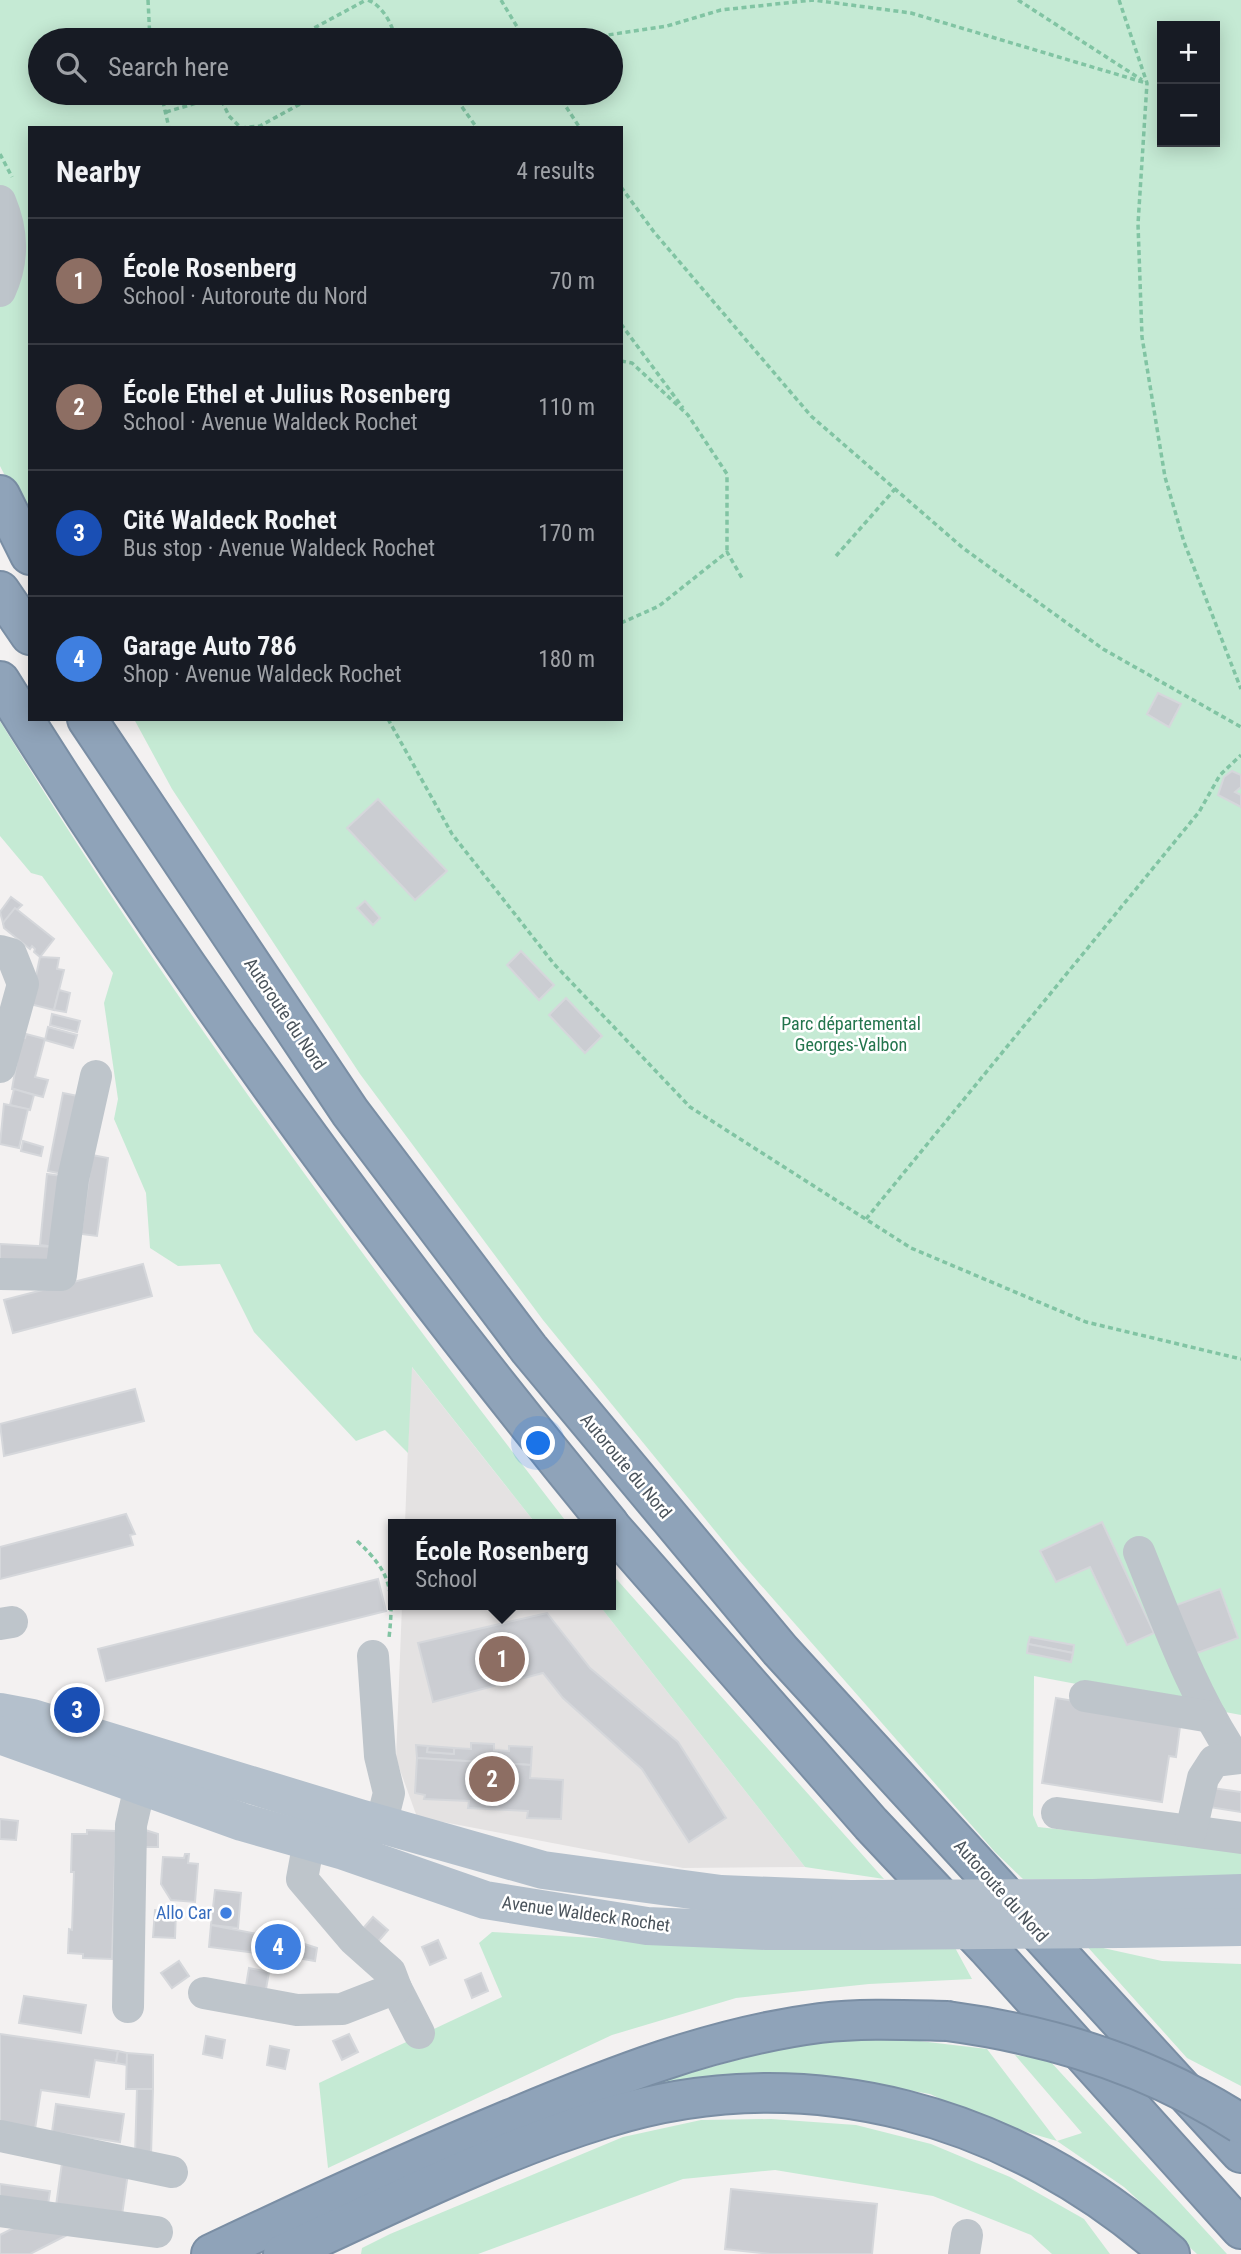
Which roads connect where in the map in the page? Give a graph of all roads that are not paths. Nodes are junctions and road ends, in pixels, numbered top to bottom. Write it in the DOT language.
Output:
graph roads {
  1 [pos="0,201"];
  2 [pos="0,291"];
  3 [pos="0,495"];
  4 [pos="28,551"];
  5 [pos="0,591"];
  6 [pos="28,632"];
  7 [pos="0,681"];
  8 [pos="88,721"];
  9 [pos="112,721"];
  10 [pos="151,815"];
  11 [pos="0,951"];
  12 [pos="0,1067"];
  13 [pos="96,1076"];
  14 [pos="0,1275"];
  15 [pos="605,1519"];
  16 [pos="616,1532"];
  17 [pos="1139,1552"];
  18 [pos="373,1656"];
  19 [pos="1085,1696"];
  20 [pos="0,1712"];
  21 [pos="1211,1717"];
  22 [pos="0,1735"];
  23 [pos="1238,1757"];
  24 [pos="140,1786"];
  25 [pos="1057,1813"];
  26 [pos="382,1825"];
  27 [pos="1191,1831"];
  28 [pos="1241,1838"];
  29 [pos="327,1846"];
  30 [pos="1241,1893"];
  31 [pos="1241,1927"];
  32 [pos="396,1988"];
  33 [pos="204,1993"];
  34 [pos="128,2007"];
  35 [pos="419,2033"];
  36 [pos="1241,2124"];
  37 [pos="0,2136"];
  38 [pos="1241,2153"];
  39 [pos="172,2172"];
  40 [pos="344,2208"];
  41 [pos="0,2211"];
  42 [pos="1241,2229"];
  43 [pos="157,2232"];
  44 [pos="211,2254"];
  45 [pos="283,2254"];
  46 [pos="1170,2254"];
  1 -- 2 [label="street"];
  3 -- 4 [label="highway"];
  5 -- 6 [label="highway"];
  7 -- 15 [label="highway"];
  8 -- 10 [label="highway, Autoroute du Nord"];
  9 -- 10 [label="highway"];
  10 -- 38 [label="highway, Autoroute du Nord"];
  11 -- 12 [label="street"];
  13 -- 14 [label="street"];
  16 -- 42 [label="highway"];
  17 -- 21 [label="street"];
  18 -- 26 [label="street"];
  19 -- 21 [label="street"];
  20 -- 26 [label="main road, Avenue Waldeck Rochet"];
  21 -- 23 [label="street"];
  22 -- 24 [label="main road, Avenue Waldeck Rochet"];
  23 -- 27 [label="street"];
  24 -- 29 [label="main road, Avenue Waldeck Rochet"];
  24 -- 34 [label="street"];
  25 -- 27 [label="street"];
  26 -- 29 [label="street"];
  26 -- 30 [label="main road, Avenue Waldeck Rochet, bridge"];
  27 -- 28 [label="street"];
  29 -- 31 [label="main road, Avenue Waldeck Rochet, bridge"];
  29 -- 32 [label="street"];
  32 -- 33 [label="street"];
  32 -- 35 [label="street"];
  36 -- 40 [label="highway, bridge"];
  37 -- 39 [label="street"];
  40 -- 44 [label="highway"];
  40 -- 45 [label="highway"];
  40 -- 46 [label="highway"];
  41 -- 43 [label="street"];
}
